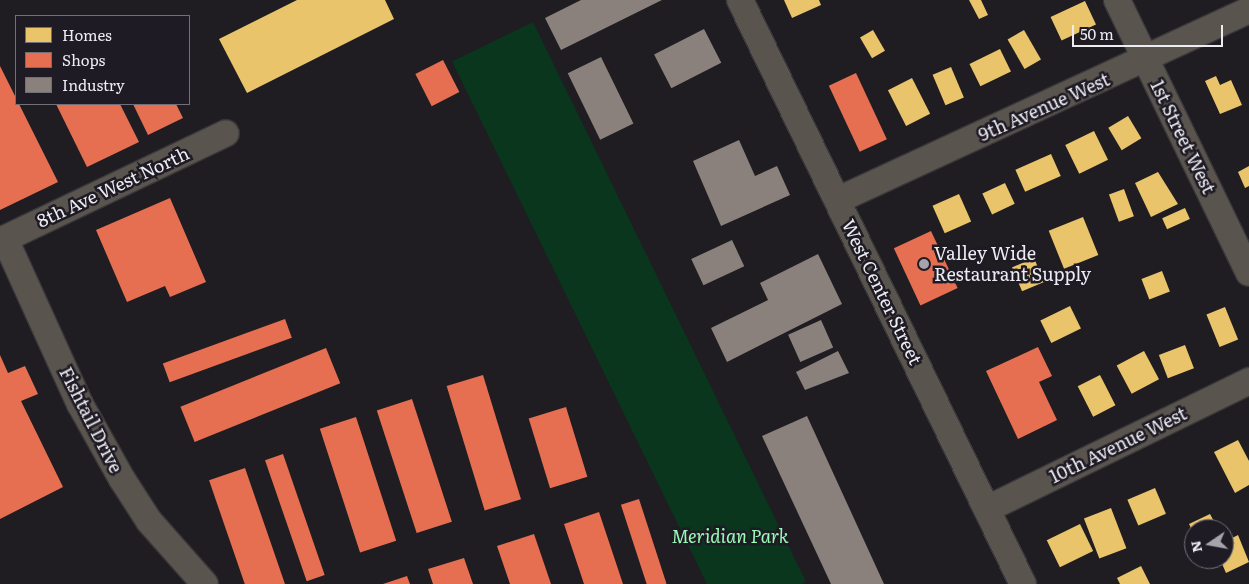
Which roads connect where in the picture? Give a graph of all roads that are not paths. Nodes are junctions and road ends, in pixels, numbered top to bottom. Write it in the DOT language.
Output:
graph roads {
  1 [pos="740,0"];
  2 [pos="1117,0"];
  3 [pos="1249,10"];
  4 [pos="1146,60"];
  5 [pos="226,133"];
  6 [pos="838,200"];
  7 [pos="3,240"];
  8 [pos="1249,273"];
  9 [pos="1249,381"];
  10 [pos="987,509"];
  11 [pos="205,584"];
  12 [pos="1023,584"];
  1 -- 6 [label="street, West Center Street"];
  2 -- 4 [label="street, 1st Street West"];
  3 -- 4 [label="street, 9th Avenue West"];
  4 -- 6 [label="street, 9th Avenue West"];
  4 -- 8 [label="street, 1st Street West"];
  5 -- 7 [label="street, 8th Ave West North"];
  6 -- 10 [label="street, West Center Street"];
  7 -- 11 [label="street, Fishtail Drive"];
  9 -- 10 [label="street, 10th Avenue West"];
  10 -- 12 [label="street, West Center Street"];
}
